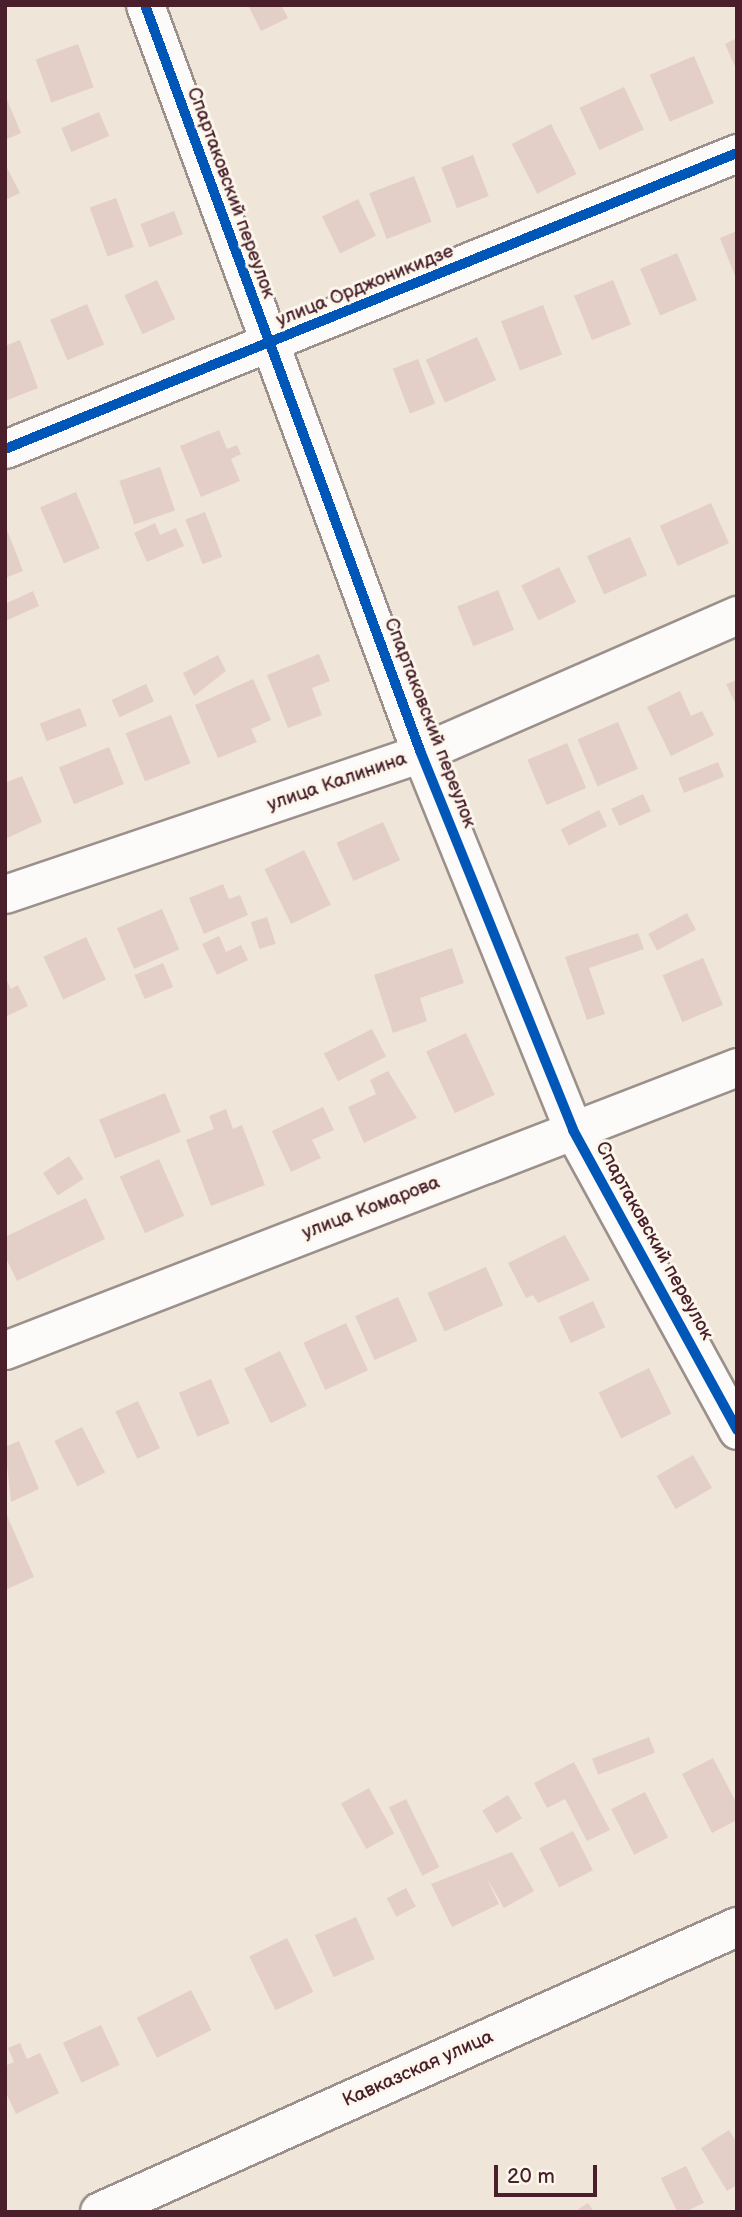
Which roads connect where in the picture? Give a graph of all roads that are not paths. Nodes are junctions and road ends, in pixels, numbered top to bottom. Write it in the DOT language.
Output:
graph roads {
  1 [pos="145,5"];
  2 [pos="737,153"];
  3 [pos="267,344"];
  4 [pos="5,449"];
  5 [pos="737,615"];
  6 [pos="421,753"];
  7 [pos="5,894"];
  8 [pos="737,1067"];
  9 [pos="573,1130"];
  10 [pos="5,1350"];
  11 [pos="737,1430"];
  12 [pos="737,1927"];
  13 [pos="100,2212"];
  1 -- 3 [label="street, Спартаковский переулок"];
  2 -- 3 [label="street, улица Орджоникидзе"];
  3 -- 4 [label="street, улица Орджоникидзе"];
  3 -- 6 [label="street, Спартаковский переулок"];
  5 -- 6 [label="street, улица Калинина"];
  6 -- 7 [label="street, улица Калинина"];
  6 -- 9 [label="street, Спартаковский переулок"];
  8 -- 9 [label="street, улица Комарова"];
  9 -- 10 [label="street, улица Комарова"];
  9 -- 11 [label="street, Спартаковский переулок"];
  12 -- 13 [label="street, Кавказская улица"];
}
